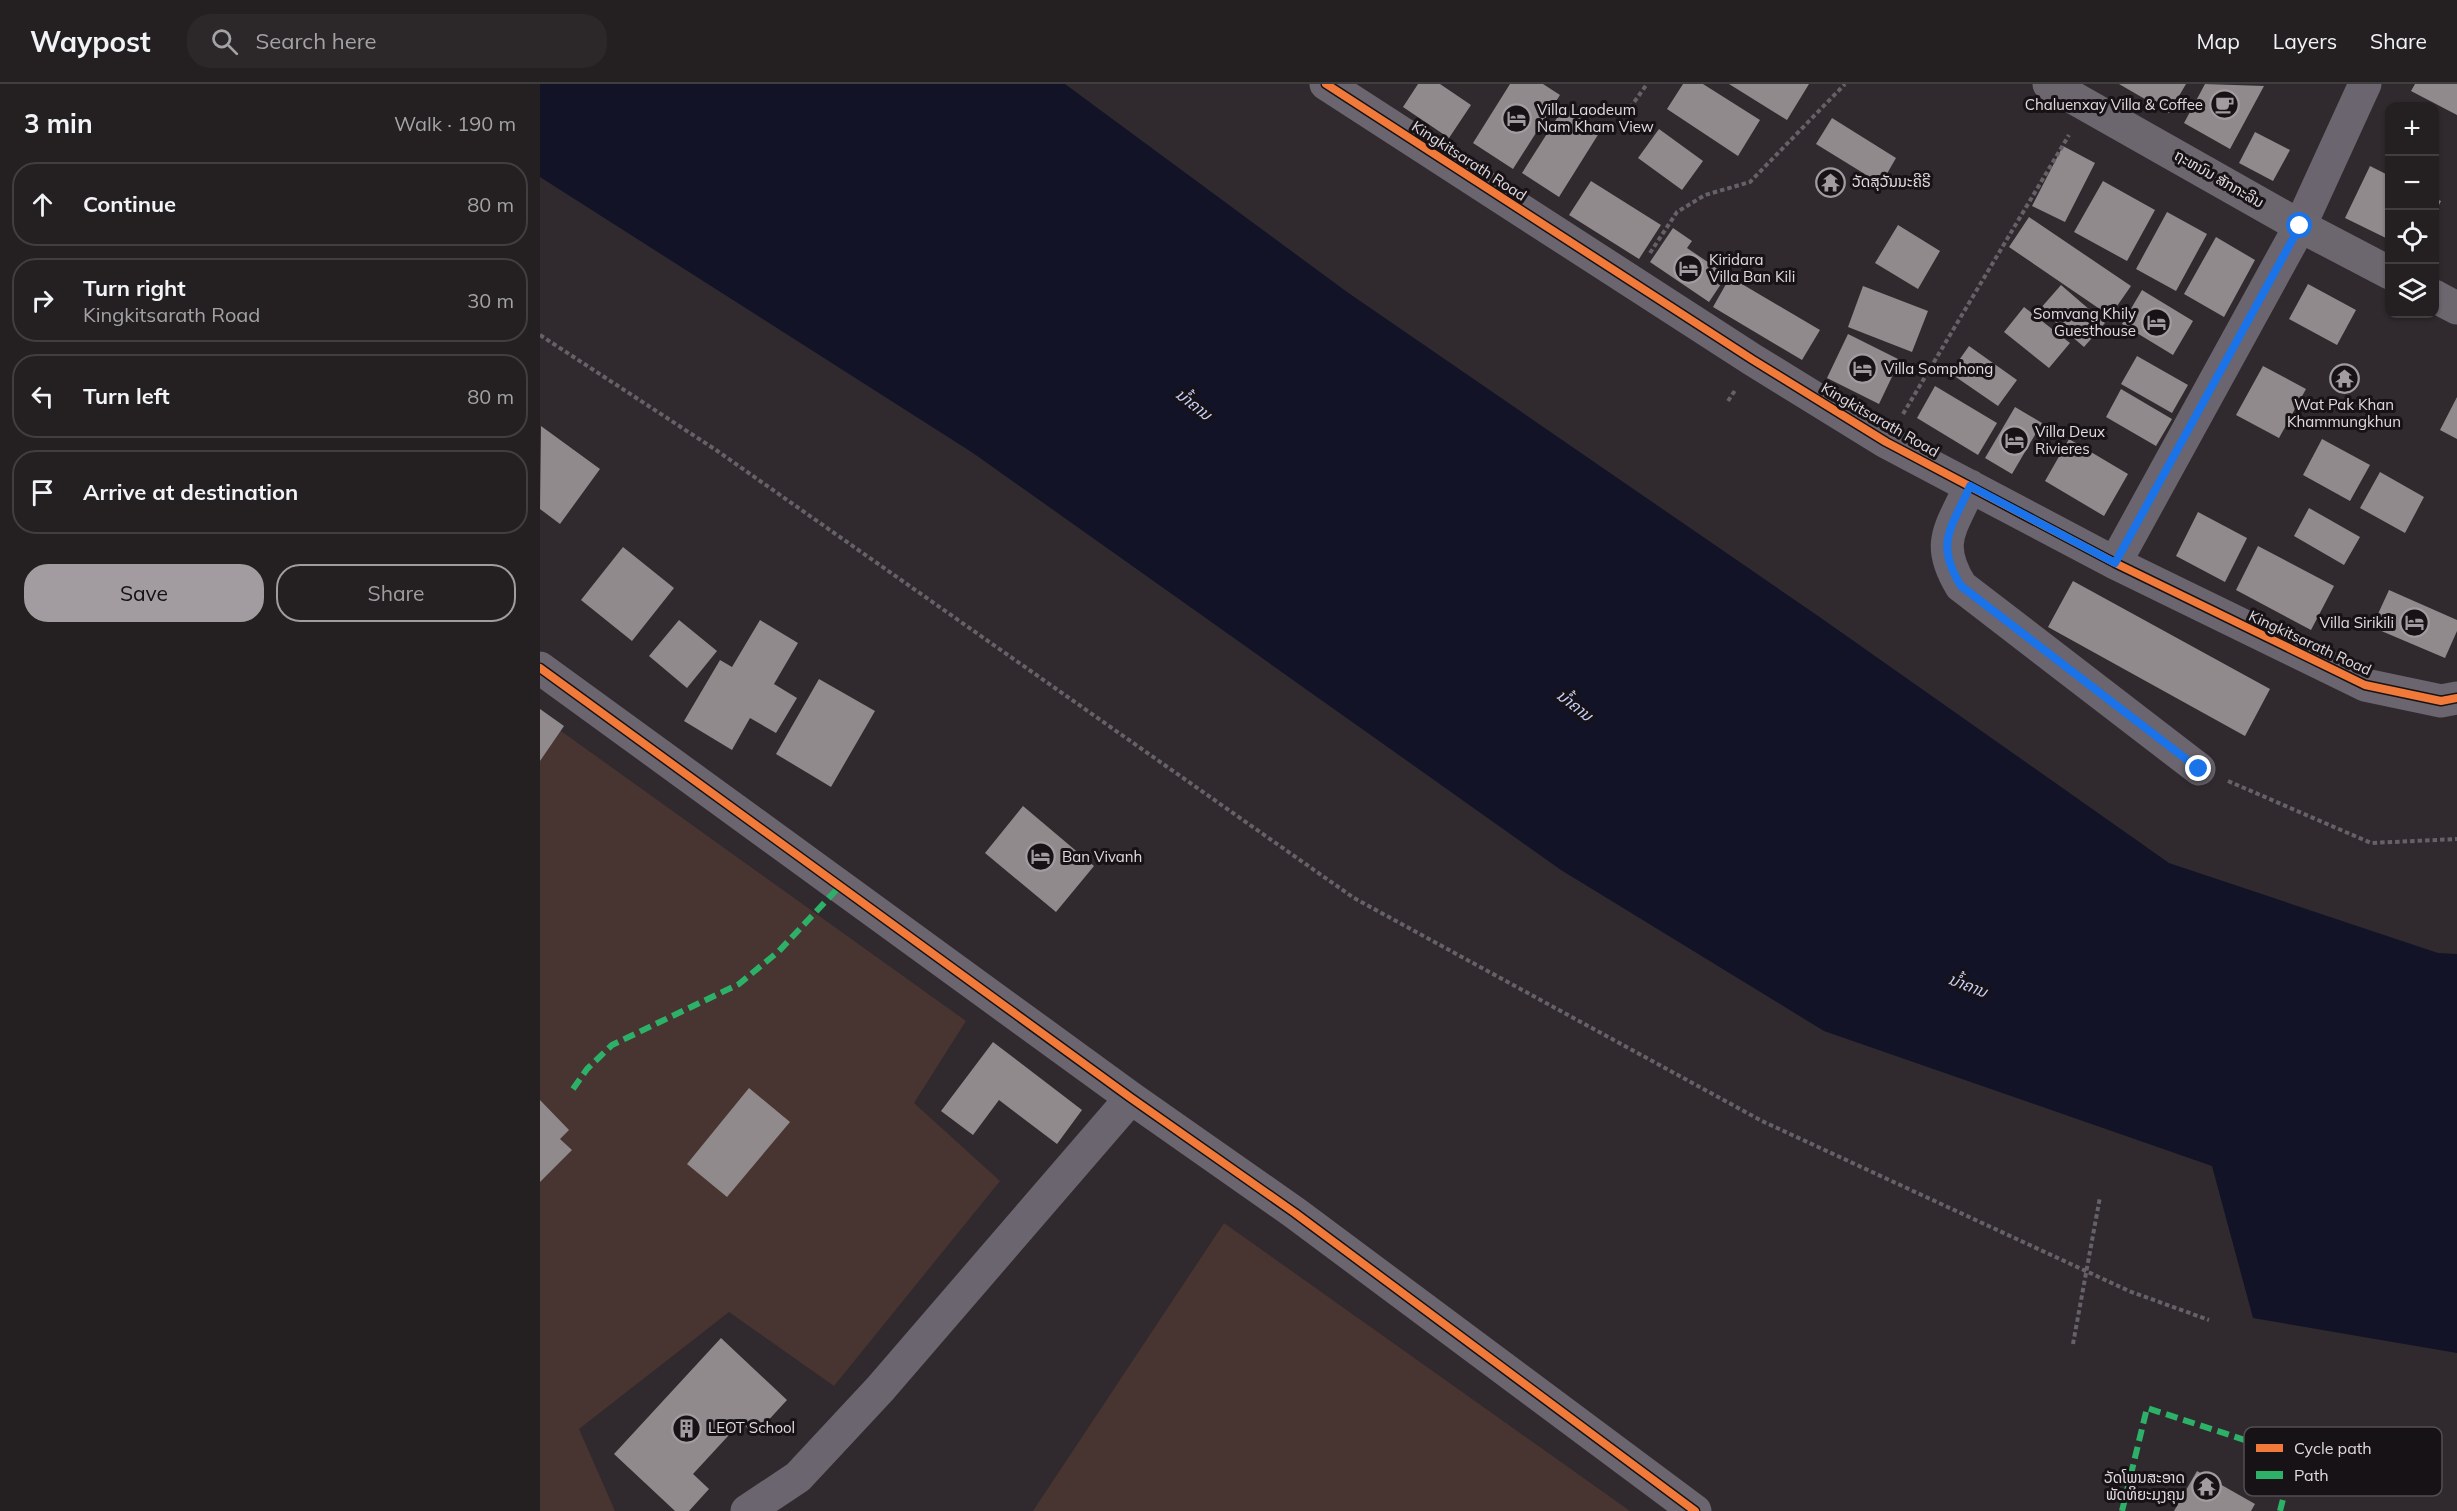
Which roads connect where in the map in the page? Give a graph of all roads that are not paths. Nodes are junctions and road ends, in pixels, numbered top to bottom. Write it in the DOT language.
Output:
graph roads {
  1 [pos="1326,84"];
  2 [pos="2049,84"];
  3 [pos="2365,84"];
  4 [pos="2300,226"];
  5 [pos="2385,270"];
  6 [pos="2439,299"];
  7 [pos="2457,308"];
  8 [pos="1970,486"];
  9 [pos="2115,563"];
  10 [pos="540,668"];
  11 [pos="2457,698"];
  12 [pos="2199,769"];
  13 [pos="1131,1098"];
  14 [pos="747,1511"];
  15 [pos="1695,1511"];
  1 -- 8 [label="street, Kingkitsarath Road"];
  2 -- 4 [label="main road, ຖະຫນົນ ສັກກະລິນ"];
  3 -- 4 [label="street"];
  4 -- 5 [label="main road, ຖະຫນົນ ສັກກະລິນ"];
  4 -- 9 [label="street"];
  6 -- 7 [label="main road"];
  8 -- 9 [label="street, Kingkitsarath Road"];
  8 -- 12 [label="street"];
  9 -- 11 [label="street, Kingkitsarath Road"];
  10 -- 13 [label="street"];
  13 -- 14 [label="street"];
  13 -- 15 [label="street"];
}
